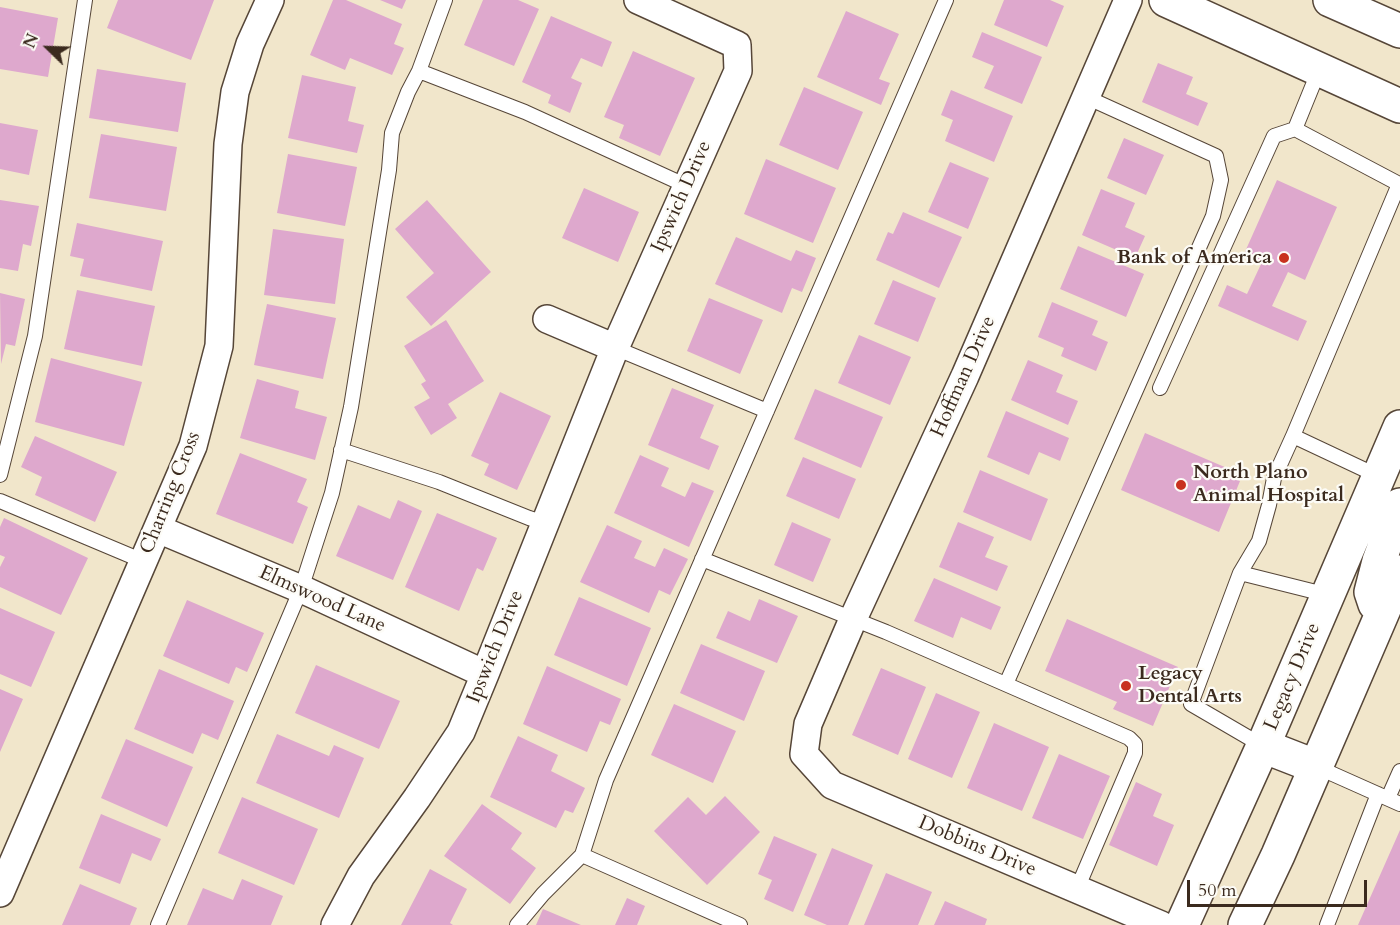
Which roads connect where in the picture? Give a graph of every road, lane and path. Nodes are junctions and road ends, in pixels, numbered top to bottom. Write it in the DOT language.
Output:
graph roads {
  1 [pos="85,0"];
  2 [pos="270,0"];
  3 [pos="445,0"];
  4 [pos="638,0"];
  5 [pos="946,0"];
  6 [pos="1128,0"];
  7 [pos="1166,0"];
  8 [pos="1329,0"];
  9 [pos="1398,24"];
  10 [pos="1319,70"];
  11 [pos="420,71"];
  12 [pos="1086,96"];
  13 [pos="1400,106"];
  14 [pos="1295,129"];
  15 [pos="687,186"];
  16 [pos="547,319"];
  17 [pos="615,348"];
  18 [pos="1160,388"];
  19 [pos="767,411"];
  20 [pos="1400,427"];
  21 [pos="1293,436"];
  22 [pos="341,450"];
  23 [pos="0,475"];
  24 [pos="1387,477"];
  25 [pos="0,501"];
  26 [pos="1400,505"];
  27 [pos="545,523"];
  28 [pos="158,529"];
  29 [pos="702,559"];
  30 [pos="143,561"];
  31 [pos="1400,572"];
  32 [pos="1240,573"];
  33 [pos="301,589"];
  34 [pos="1328,595"];
  35 [pos="1380,617"];
  36 [pos="853,619"];
  37 [pos="485,674"];
  38 [pos="1006,684"];
  39 [pos="1263,746"];
  40 [pos="804,754"];
  41 [pos="1317,767"];
  42 [pos="1400,771"];
  43 [pos="1389,799"];
  44 [pos="582,855"];
  45 [pos="1077,889"];
  46 [pos="0,893"];
  47 [pos="158,925"];
  48 [pos="335,925"];
  49 [pos="517,925"];
  50 [pos="740,925"];
  51 [pos="1161,925"];
  52 [pos="1182,925"];
  53 [pos="1245,925"];
  54 [pos="1327,925"];
  1 -- 23 [label="lane"];
  2 -- 28 [label="street, Charring Cross"];
  3 -- 11 [label="lane"];
  4 -- 15 [label="street, Ipswich Drive"];
  5 -- 19 [label="lane"];
  6 -- 12 [label="street, Hoffman Drive"];
  7 -- 10 [label="main road"];
  8 -- 9 [label="main road"];
  10 -- 13 [label="main road"];
  10 -- 14 [label="lane"];
  11 -- 15 [label="lane"];
  11 -- 22 [label="lane"];
  12 -- 36 [label="street, Hoffman Drive"];
  12 -- 38 [label="lane"];
  14 -- 18 [label="lane"];
  14 -- 21 [label="lane"];
  15 -- 17 [label="street, Ipswich Drive"];
  16 -- 17 [label="street"];
  17 -- 19 [label="lane"];
  17 -- 27 [label="street, Ipswich Drive"];
  19 -- 29 [label="lane"];
  20 -- 24 [label="main road, Legacy Drive"];
  21 -- 24 [label="lane"];
  21 -- 32 [label="lane"];
  22 -- 27 [label="lane"];
  22 -- 33 [label="lane"];
  24 -- 34 [label="main road, Legacy Drive"];
  25 -- 30 [label="lane"];
  26 -- 35 [label="main road"];
  27 -- 37 [label="street, Ipswich Drive"];
  28 -- 30 [label="street, Charring Cross"];
  28 -- 33 [label="street, Elmswood Lane"];
  29 -- 36 [label="lane"];
  29 -- 44 [label="lane"];
  30 -- 46 [label="street, Charring Cross"];
  31 -- 35 [label="main road"];
  32 -- 34 [label="lane"];
  32 -- 39 [label="lane"];
  33 -- 37 [label="street, Elmswood Lane"];
  33 -- 47 [label="lane"];
  34 -- 39 [label="main road, Legacy Drive"];
  35 -- 41 [label="main road"];
  36 -- 38 [label="lane"];
  36 -- 40 [label="street, Hoffman Drive"];
  37 -- 48 [label="street, Ipswich Drive"];
  38 -- 45 [label="lane"];
  39 -- 41 [label="main road"];
  39 -- 52 [label="main road, Legacy Drive"];
  40 -- 45 [label="street, Dobbins Drive"];
  41 -- 43 [label="lane"];
  41 -- 53 [label="main road"];
  42 -- 43 [label="lane"];
  43 -- 54 [label="lane"];
  44 -- 49 [label="lane"];
  44 -- 50 [label="lane"];
  45 -- 51 [label="street, Dobbins Drive"];
}
